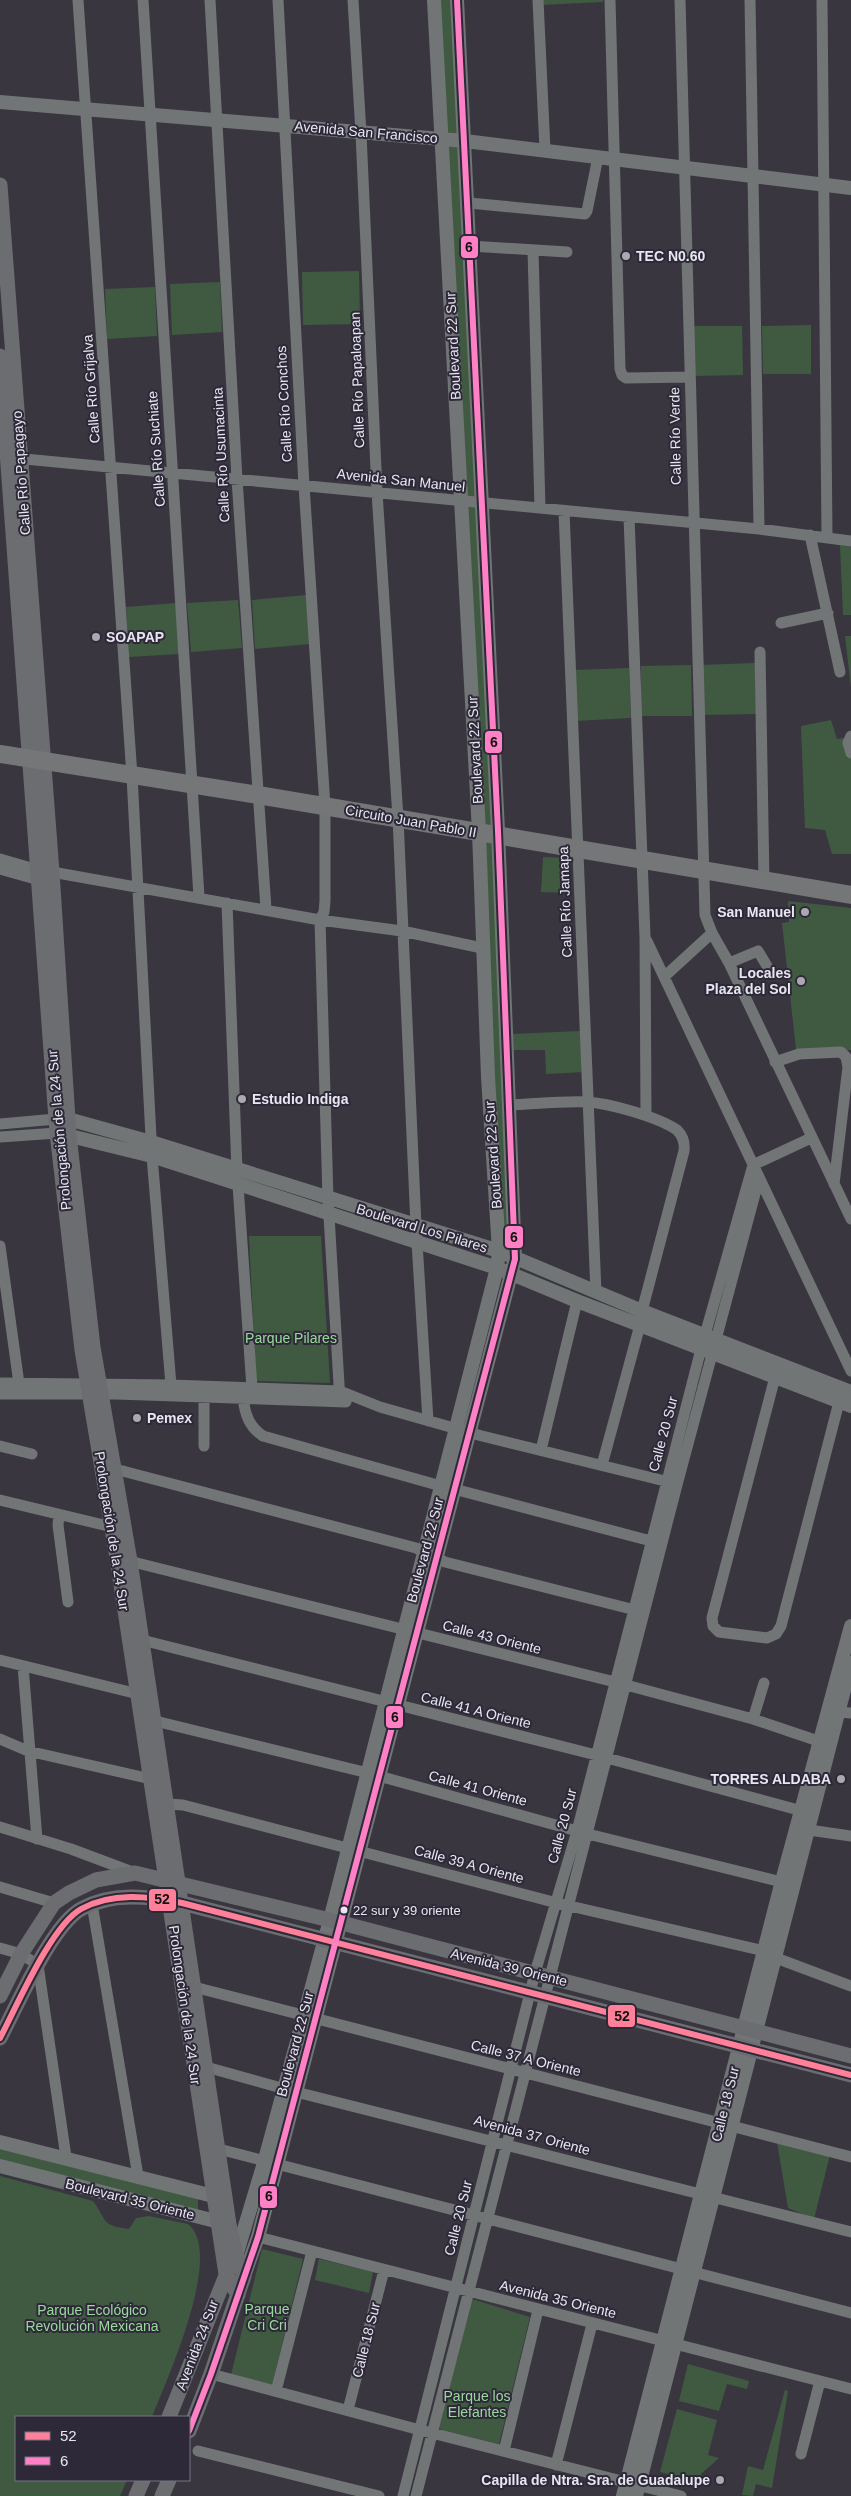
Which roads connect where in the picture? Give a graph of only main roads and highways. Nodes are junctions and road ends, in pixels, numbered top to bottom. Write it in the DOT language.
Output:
graph roads {
  1 [pos="0,185"];
  2 [pos="0,356"];
  3 [pos="14,458"];
  4 [pos="6,515"];
  5 [pos="0,754"];
  6 [pos="36,761"];
  7 [pos="851,895"];
  8 [pos="95,1389"];
  9 [pos="124,1560"];
  10 [pos="147,1719"];
  11 [pos="173,1881"];
  12 [pos="176,1902"];
  13 [pos="0,1996"];
  14 [pos="0,2038"];
  15 [pos="851,2056"];
  16 [pos="851,2075"];
  17 [pos="212,2148"];
  18 [pos="223,2223"];
  19 [pos="236,2256"];
  20 [pos="226,2274"];
  21 [pos="244,2276"];
  22 [pos="238,2296"];
  23 [pos="169,2416"];
  24 [pos="190,2428"];
  25 [pos="143,2481"];
  26 [pos="170,2481"];
  27 [pos="170,2481"];
  28 [pos="136,2496"];
  29 [pos="162,2496"];
  30 [pos="172,2496"];
  1 -- 3 [label="main road, Calle Río Papagayo"];
  2 -- 3 [label="main road, Calle Río Papagayo"];
  3 -- 4 [label="main road, Calle Río Papagayo"];
  3 -- 6 [label="main road, Calle Río Papagayo"];
  4 -- 6 [label="main road, Calle Río Papagayo"];
  5 -- 6 [label="main road, Circuito Juan Pablo II"];
  6 -- 7 [label="main road, Circuito Juan Pablo II"];
  6 -- 8 [label="main road, Prolongación de la 24 Sur"];
  8 -- 9 [label="main road, Prolongación de la 24 Sur"];
  8 -- 9 [label="main road, Prolongación de la 24 Sur"];
  9 -- 10 [label="main road, Prolongación de la 24 Sur"];
  9 -- 10 [label="main road, Prolongación de la 24 Sur"];
  10 -- 11 [label="main road, Prolongación de la 24 Sur"];
  10 -- 11 [label="main road, Prolongación de la 24 Sur"];
  11 -- 12 [label="main road, Prolongación de la 24 Sur"];
  11 -- 13 [label="main road, Avenida 39 Oriente"];
  11 -- 15 [label="main road, Avenida 39 Oriente"];
  12 -- 14 [label="main road, Avenida 39 Oriente"];
  12 -- 16 [label="main road, Avenida 39 Oriente"];
  12 -- 17 [label="main road, Prolongación de la 24 Sur"];
  12 -- 17 [label="main road, Prolongación de la 24 Sur"];
  17 -- 18 [label="main road, Prolongación de la 24 Sur"];
  18 -- 19 [label="main road, Prolongación de la 24 Sur"];
  18 -- 20 [label="main road, Prolongación de la 24 Sur"];
  19 -- 20 [label="main road, Boulevard 22 Sur"];
  19 -- 21 [label="main road, Prolongación de la 24 Sur"];
  20 -- 22 [label="main road, Prolongación de la 24 Sur"];
  20 -- 23 [label="main road, Avenida 24 Sur"];
  21 -- 22 [label="main road, Avenida 24 Sur"];
  22 -- 24 [label="main road, Avenida 24 Sur"];
  25 -- 28 [label="main road"];
  26 -- 29 [label="main road"];
  27 -- 30 [label="main road"];
}
